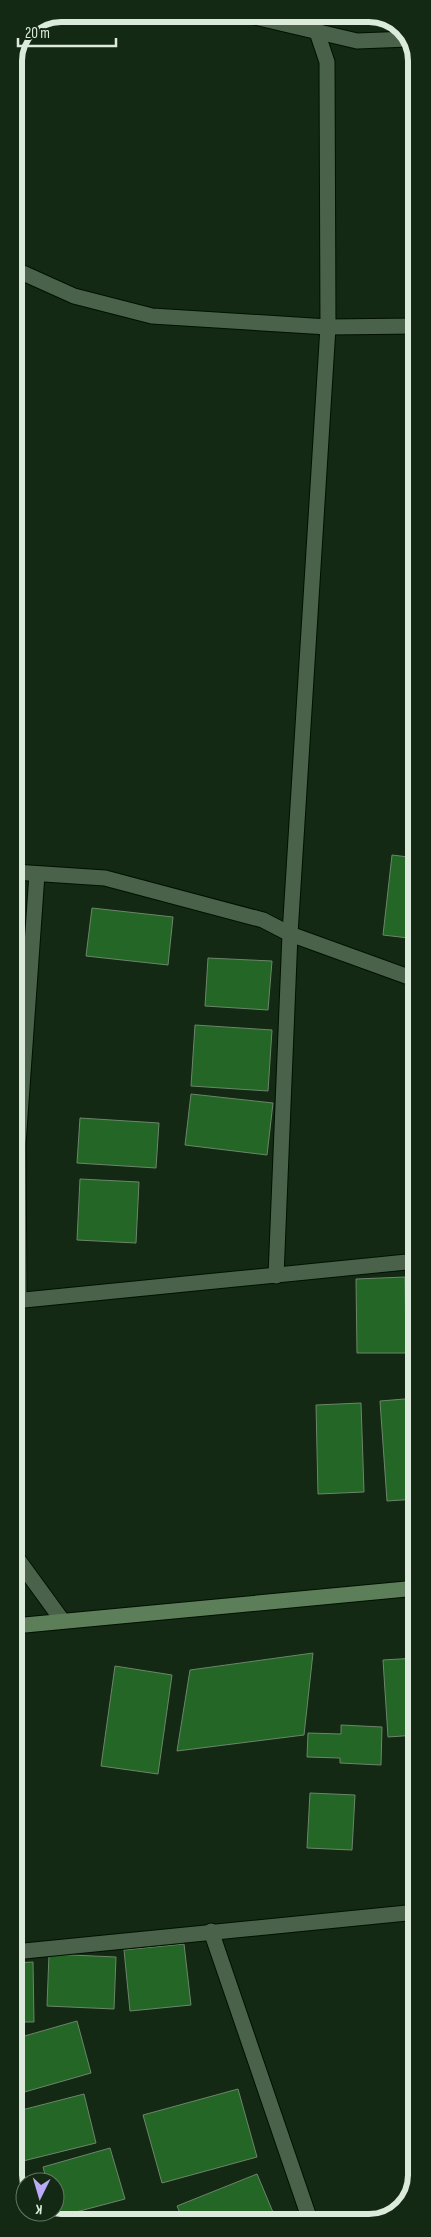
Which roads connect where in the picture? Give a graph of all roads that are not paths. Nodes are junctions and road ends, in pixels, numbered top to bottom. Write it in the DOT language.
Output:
graph roads {
  1 [pos="277,23"];
  2 [pos="314,23"];
  3 [pos="318,33"];
  4 [pos="402,39"];
  5 [pos="22,273"];
  6 [pos="408,326"];
  7 [pos="328,327"];
  8 [pos="22,873"];
  9 [pos="37,874"];
  10 [pos="290,934"];
  11 [pos="408,977"];
  12 [pos="22,1080"];
  13 [pos="408,1262"];
  14 [pos="276,1276"];
  15 [pos="23,1300"];
  16 [pos="23,1566"];
  17 [pos="408,1589"];
  18 [pos="62,1620"];
  19 [pos="23,1625"];
  20 [pos="408,1913"];
  21 [pos="211,1931"];
  22 [pos="23,1951"];
  23 [pos="308,2214"];
  1 -- 3 [label="street"];
  2 -- 3 [label="street"];
  3 -- 4 [label="street"];
  3 -- 7 [label="street"];
  5 -- 7 [label="street"];
  6 -- 7 [label="street"];
  7 -- 10 [label="street"];
  8 -- 9 [label="street"];
  9 -- 10 [label="street"];
  9 -- 12 [label="street"];
  10 -- 11 [label="street"];
  10 -- 14 [label="street"];
  13 -- 14 [label="street"];
  14 -- 15 [label="street"];
  16 -- 18 [label="street"];
  17 -- 18 [label="street"];
  18 -- 19 [label="street"];
  20 -- 21 [label="street"];
  21 -- 22 [label="street"];
  21 -- 23 [label="street"];
}
